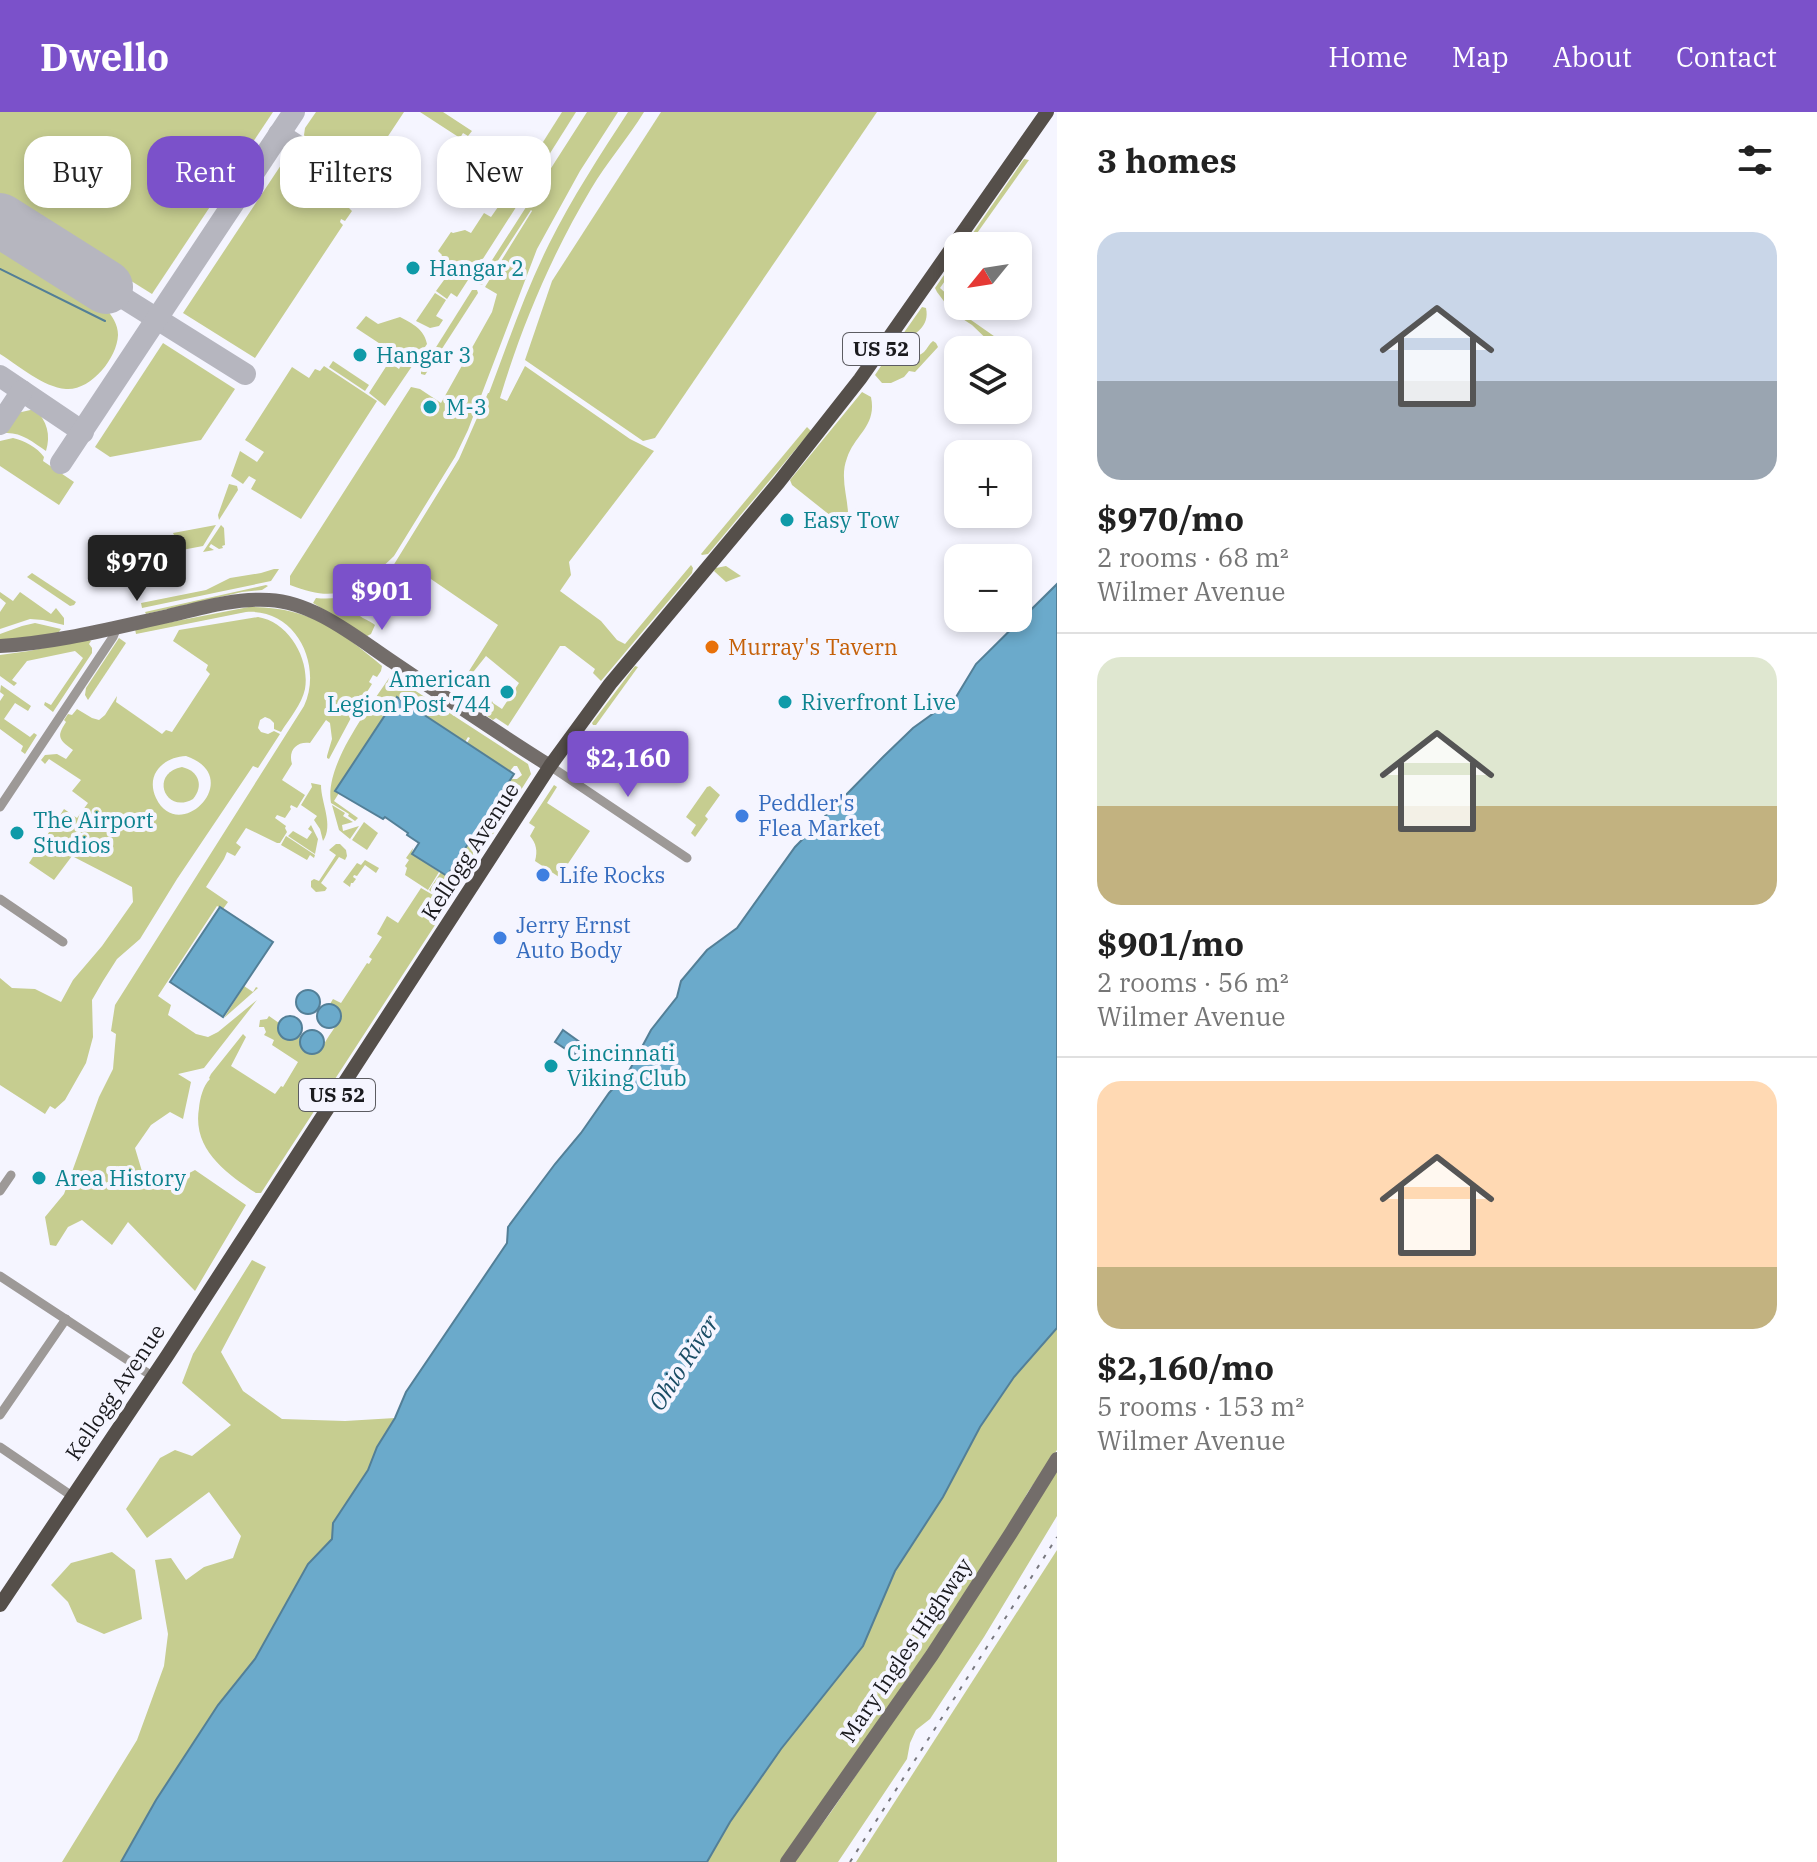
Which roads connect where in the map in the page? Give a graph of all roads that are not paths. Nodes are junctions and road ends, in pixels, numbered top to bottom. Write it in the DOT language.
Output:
graph roads {
  1 [pos="1047,112"];
  2 [pos="117,627"];
  3 [pos="0,646"];
  4 [pos="550,766"];
  5 [pos="0,807"];
  6 [pos="687,858"];
  7 [pos="0,899"];
  8 [pos="63,942"];
  9 [pos="11,1175"];
  10 [pos="0,1191"];
  11 [pos="0,1276"];
  12 [pos="66,1319"];
  13 [pos="152,1376"];
  14 [pos="0,1415"];
  15 [pos="0,1447"];
  16 [pos="1057,1459"];
  17 [pos="72,1496"];
  18 [pos="0,1605"];
  19 [pos="787,1862"];
  1 -- 4 [label="main road, Kellogg Avenue / US 52"];
  2 -- 3 [label="street"];
  2 -- 4 [label="street"];
  2 -- 5 [label="street"];
  4 -- 6 [label="street"];
  4 -- 13 [label="main road, Kellogg Avenue / US 52"];
  7 -- 8 [label="street"];
  9 -- 10 [label="street"];
  11 -- 12 [label="street"];
  12 -- 13 [label="street"];
  12 -- 14 [label="street"];
  13 -- 17 [label="main road, Kellogg Avenue / US 52"];
  15 -- 17 [label="street"];
  16 -- 19 [label="street, Mary Ingles Highway"];
  17 -- 18 [label="main road, Kellogg Avenue / US 52"];
}
